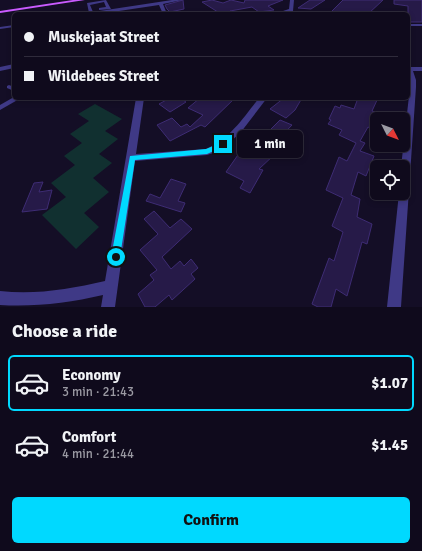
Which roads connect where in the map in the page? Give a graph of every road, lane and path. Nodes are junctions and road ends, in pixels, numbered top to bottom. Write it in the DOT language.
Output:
graph roads {
  1 [pos="60,0"];
  2 [pos="83,0"];
  3 [pos="180,0"];
  4 [pos="292,0"];
  5 [pos="160,3"];
  6 [pos="0,8"];
  7 [pos="0,12"];
  8 [pos="115,12"];
  9 [pos="164,12"];
  10 [pos="287,12"];
  11 [pos="410,25"];
  12 [pos="422,25"];
  13 [pos="12,26"];
  14 [pos="0,28"];
  15 [pos="12,66"];
  16 [pos="0,69"];
  17 [pos="410,69"];
  18 [pos="422,69"];
  19 [pos="410,72"];
  20 [pos="14,100"];
  21 [pos="140,100"];
  22 [pos="261,100"];
  23 [pos="0,108"];
  24 [pos="132,158"];
  25 [pos="111,286"];
  26 [pos="0,298"];
  27 [pos="108,307"];
  28 [pos="394,307"];
  1 -- 6 [label="main road"];
  2 -- 7 [label="main road"];
  3 -- 5 [label="street"];
  4 -- 10 [label="street"];
  5 -- 8 [label="street"];
  5 -- 9 [label="street"];
  11 -- 12 [label="street"];
  13 -- 14 [label="street"];
  15 -- 16 [label="street"];
  17 -- 18 [label="street"];
  19 -- 28 [label="street"];
  20 -- 23 [label="street"];
  21 -- 24 [label="street"];
  22 -- 24 [label="street"];
  24 -- 25 [label="street"];
  25 -- 26 [label="street"];
  25 -- 27 [label="street"];
}
